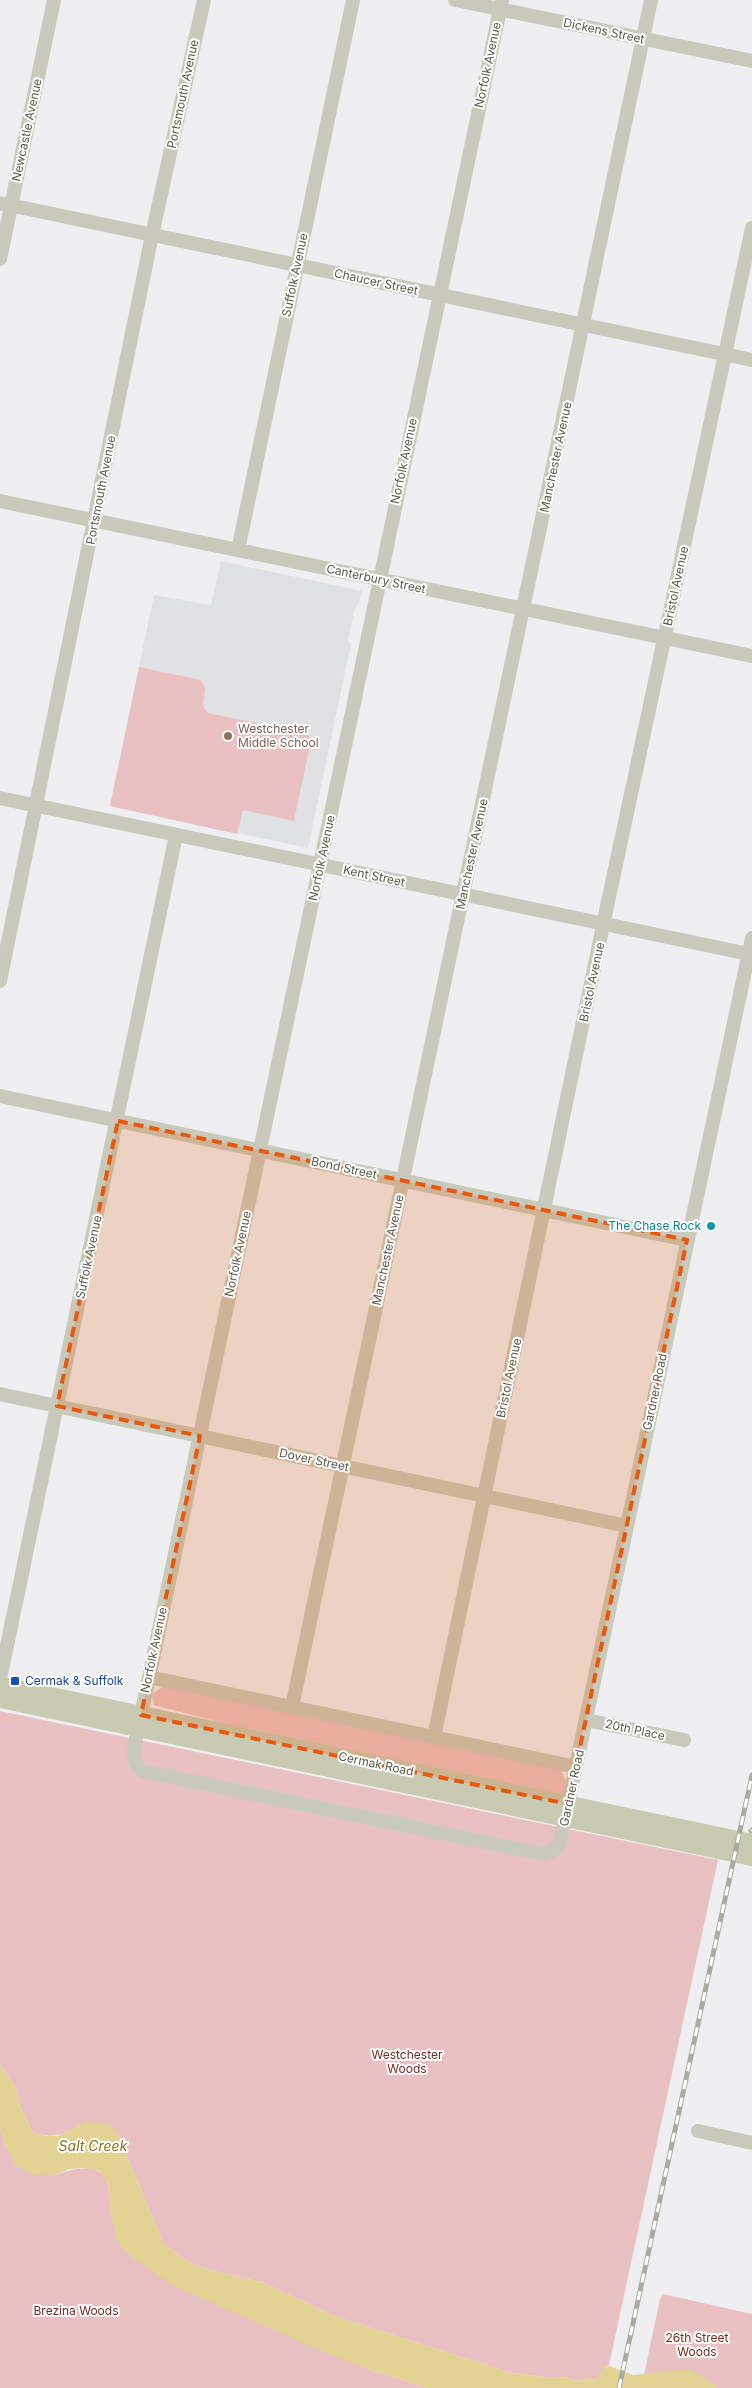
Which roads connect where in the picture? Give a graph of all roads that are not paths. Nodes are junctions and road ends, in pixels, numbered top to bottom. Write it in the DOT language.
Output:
graph roads {
  1 [pos="54,0"];
  2 [pos="204,0"];
  3 [pos="353,0"];
  4 [pos="455,0"];
  5 [pos="651,0"];
  6 [pos="501,5"];
  7 [pos="642,39"];
  8 [pos="752,61"];
  9 [pos="6,205"];
  10 [pos="752,228"];
  11 [pos="152,235"];
  12 [pos="0,259"];
  13 [pos="297,266"];
  14 [pos="439,296"];
  15 [pos="584,326"];
  16 [pos="725,354"];
  17 [pos="752,360"];
  18 [pos="0,501"];
  19 [pos="95,521"];
  20 [pos="238,550"];
  21 [pos="380,579"];
  22 [pos="524,609"];
  23 [pos="665,638"];
  24 [pos="752,656"];
  25 [pos="0,798"];
  26 [pos="35,805"];
  27 [pos="176,835"];
  28 [pos="321,865"];
  29 [pos="464,895"];
  30 [pos="604,924"];
  31 [pos="752,938"];
  32 [pos="749,954"];
  33 [pos="0,981"];
  34 [pos="0,1096"];
  35 [pos="118,1121"];
  36 [pos="260,1150"];
  37 [pos="402,1181"];
  38 [pos="544,1210"];
  39 [pos="687,1240"];
  40 [pos="0,1394"];
  41 [pos="57,1406"];
  42 [pos="200,1436"];
  43 [pos="342,1466"];
  44 [pos="484,1496"];
  45 [pos="627,1526"];
  46 [pos="149,1677"];
  47 [pos="0,1679"];
  48 [pos="0,1690"];
  49 [pos="0,1694"];
  50 [pos="292,1707"];
  51 [pos="586,1720"];
  52 [pos="140,1722"];
  53 [pos="434,1737"];
  54 [pos="684,1740"];
  55 [pos="576,1767"];
  56 [pos="525,1802"];
  57 [pos="752,1843"];
  58 [pos="752,1857"];
  59 [pos="698,2131"];
  60 [pos="752,2143"];
  1 -- 9 [label="street, Newcastle Avenue"];
  2 -- 11 [label="street, Portsmouth Avenue"];
  3 -- 13 [label="street, Suffolk Avenue"];
  4 -- 6 [label="street, Dickens Street"];
  5 -- 7 [label="street, Manchester Avenue"];
  6 -- 7 [label="street, Dickens Street"];
  6 -- 14 [label="street, Norfolk Avenue"];
  7 -- 8 [label="street, Dickens Street"];
  7 -- 15 [label="street, Manchester Avenue"];
  9 -- 11 [label="street, Chaucer Street"];
  9 -- 12 [label="street, Newcastle Avenue"];
  10 -- 16 [label="street, Bristol Avenue"];
  11 -- 13 [label="street, Chaucer Street"];
  11 -- 19 [label="street, Portsmouth Avenue"];
  13 -- 14 [label="street, Chaucer Street"];
  13 -- 20 [label="street, Suffolk Avenue"];
  14 -- 15 [label="street, Chaucer Street"];
  14 -- 21 [label="street, Norfolk Avenue"];
  15 -- 16 [label="street, Chaucer Street"];
  15 -- 22 [label="street, Manchester Avenue"];
  16 -- 17 [label="street, Chaucer Street"];
  16 -- 23 [label="street, Bristol Avenue"];
  18 -- 19 [label="street, Canterbury Street"];
  19 -- 20 [label="street, Canterbury Street"];
  19 -- 26 [label="street, Portsmouth Avenue"];
  20 -- 21 [label="street, Canterbury Street"];
  21 -- 22 [label="street, Canterbury Street"];
  21 -- 28 [label="street, Norfolk Avenue"];
  22 -- 23 [label="street, Canterbury Street"];
  22 -- 29 [label="street, Manchester Avenue"];
  23 -- 24 [label="street, Canterbury Street"];
  23 -- 30 [label="street, Bristol Avenue"];
  25 -- 26 [label="street, Kent Street"];
  26 -- 27 [label="street, Kent Street"];
  26 -- 33 [label="street, Portsmouth Avenue"];
  27 -- 28 [label="street, Kent Street"];
  27 -- 35 [label="street, Suffolk Avenue"];
  28 -- 29 [label="street, Kent Street"];
  28 -- 36 [label="street, Norfolk Avenue"];
  29 -- 30 [label="street, Kent Street"];
  29 -- 37 [label="street, Manchester Avenue"];
  30 -- 32 [label="street, Kent Street"];
  30 -- 38 [label="street, Bristol Avenue"];
  31 -- 32 [label="street, Gardner Road"];
  32 -- 39 [label="street, Gardner Road"];
  34 -- 35 [label="street, Bond Street"];
  35 -- 36 [label="street, Bond Street"];
  35 -- 41 [label="street, Suffolk Avenue"];
  36 -- 37 [label="street, Bond Street"];
  36 -- 42 [label="street, Norfolk Avenue"];
  37 -- 38 [label="street, Bond Street"];
  37 -- 43 [label="street, Manchester Avenue"];
  38 -- 39 [label="street, Bond Street"];
  38 -- 44 [label="street, Bristol Avenue"];
  39 -- 45 [label="street, Gardner Road"];
  40 -- 41 [label="street, Dover Street"];
  41 -- 42 [label="street, Dover Street"];
  41 -- 47 [label="street, Suffolk Avenue"];
  42 -- 43 [label="street, Dover Street"];
  42 -- 46 [label="street, Norfolk Avenue"];
  43 -- 44 [label="street, Dover Street"];
  43 -- 50 [label="street, Manchester Avenue"];
  44 -- 45 [label="street, Dover Street"];
  44 -- 53 [label="street, Bristol Avenue"];
  45 -- 51 [label="street, Gardner Road"];
  46 -- 50 [label="street"];
  46 -- 52 [label="street, Norfolk Avenue"];
  48 -- 52 [label="main road, Cermak Road"];
  49 -- 52 [label="main road, Cermak Road"];
  50 -- 53 [label="street"];
  51 -- 54 [label="street, 20th Place"];
  51 -- 55 [label="street, Gardner Road"];
  52 -- 55 [label="street, Gardner Road"];
  52 -- 56 [label="main road, Cermak Road"];
  53 -- 55 [label="street"];
  56 -- 57 [label="main road, Cermak Road"];
  56 -- 58 [label="main road, Cermak Road"];
  59 -- 60 [label="street"];
}
